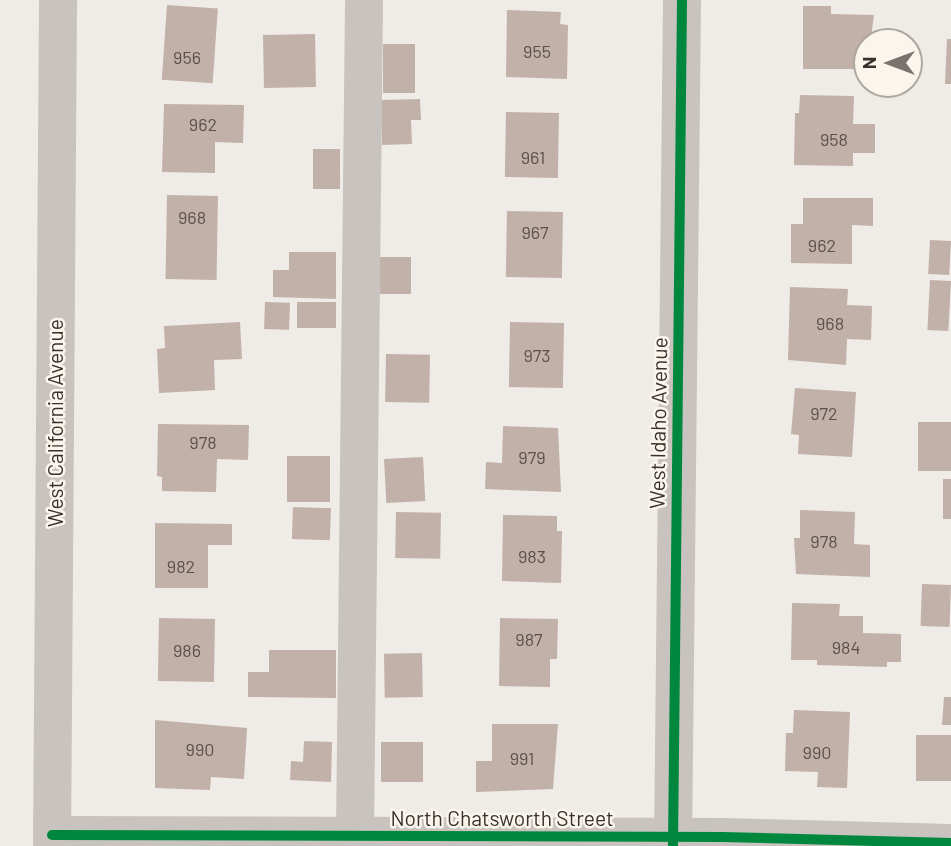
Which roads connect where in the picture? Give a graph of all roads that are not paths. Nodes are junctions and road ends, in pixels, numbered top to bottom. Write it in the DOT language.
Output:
graph roads {
  1 [pos="58,0"];
  2 [pos="364,0"];
  3 [pos="682,0"];
  4 [pos="355,836"];
  5 [pos="52,841"];
  6 [pos="673,842"];
  7 [pos="951,843"];
  1 -- 5 [label="street, West California Avenue"];
  2 -- 4 [label="street"];
  3 -- 6 [label="street, West Idaho Avenue"];
  4 -- 5 [label="street, North Chatsworth Street"];
  4 -- 6 [label="street, North Chatsworth Street"];
  6 -- 7 [label="street, North Chatsworth Street"];
}
